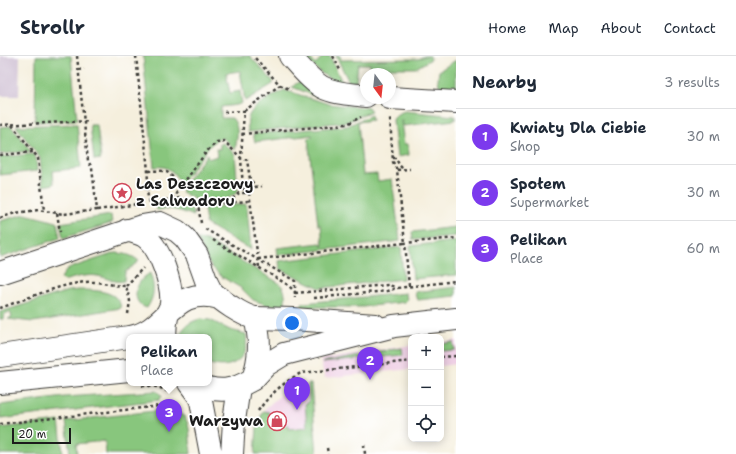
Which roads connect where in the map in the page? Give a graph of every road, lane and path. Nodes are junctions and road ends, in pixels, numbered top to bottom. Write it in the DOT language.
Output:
graph roads {
  1 [pos="77,56"];
  2 [pos="136,56"];
  3 [pos="253,56"];
  4 [pos="290,56"];
  5 [pos="84,69"];
  6 [pos="78,70"];
  7 [pos="456,102"];
  8 [pos="365,106"];
  9 [pos="390,107"];
  10 [pos="244,111"];
  11 [pos="224,112"];
  12 [pos="90,121"];
  13 [pos="83,122"];
  14 [pos="0,125"];
  15 [pos="12,125"];
  16 [pos="242,134"];
  17 [pos="34,152"];
  18 [pos="0,155"];
  19 [pos="241,158"];
  20 [pos="392,158"];
  21 [pos="410,169"];
  22 [pos="397,170"];
  23 [pos="404,170"];
  24 [pos="148,171"];
  25 [pos="262,186"];
  26 [pos="256,187"];
  27 [pos="180,188"];
  28 [pos="243,189"];
  29 [pos="244,193"];
  30 [pos="171,199"];
  31 [pos="148,202"];
  32 [pos="250,202"];
  33 [pos="228,203"];
  34 [pos="198,205"];
  35 [pos="97,210"];
  36 [pos="44,211"];
  37 [pos="57,213"];
  38 [pos="0,218"];
  39 [pos="196,224"];
  40 [pos="201,227"];
  41 [pos="127,230"];
  42 [pos="62,238"];
  43 [pos="456,238"];
  44 [pos="211,239"];
  45 [pos="404,243"];
  46 [pos="258,259"];
  47 [pos="145,267"];
  48 [pos="259,267"];
  49 [pos="0,273"];
  50 [pos="456,281"];
  51 [pos="126,286"];
  52 [pos="409,286"];
  53 [pos="397,288"];
  54 [pos="295,293"];
  55 [pos="220,298"];
  56 [pos="301,299"];
  57 [pos="307,299"];
  58 [pos="295,300"];
  59 [pos="0,308"];
  60 [pos="168,312"];
  61 [pos="255,318"];
  62 [pos="456,319"];
  63 [pos="394,326"];
  64 [pos="128,331"];
  65 [pos="165,334"];
  66 [pos="0,356"];
  67 [pos="456,356"];
  68 [pos="444,357"];
  69 [pos="408,360"];
  70 [pos="126,370"];
  71 [pos="0,383"];
  72 [pos="246,383"];
  73 [pos="192,386"];
  74 [pos="205,386"];
  75 [pos="180,404"];
  76 [pos="257,412"];
  77 [pos="0,424"];
  78 [pos="364,445"];
  79 [pos="327,448"];
  80 [pos="211,454"];
  81 [pos="232,454"];
  82 [pos="328,454"];
  83 [pos="365,454"];
  1 -- 6 [label="path"];
  2 -- 24 [label="path"];
  3 -- 10 [label="path"];
  4 -- 8 [label="main road"];
  5 -- 6 [label="path"];
  6 -- 13 [label="path"];
  7 -- 9 [label="main road"];
  8 -- 16 [label="path"];
  9 -- 20 [label="path"];
  10 -- 11 [label="path"];
  10 -- 16 [label="path"];
  12 -- 13 [label="path"];
  13 -- 15 [label="path"];
  13 -- 35 [label="path"];
  14 -- 15 [label="path"];
  15 -- 17 [label="path"];
  16 -- 19 [label="path"];
  17 -- 18 [label="path"];
  17 -- 36 [label="path"];
  19 -- 26 [label="path"];
  19 -- 27 [label="path"];
  19 -- 28 [label="path"];
  20 -- 22 [label="path"];
  20 -- 23 [label="path"];
  21 -- 23 [label="path"];
  22 -- 23 [label="path"];
  22 -- 45 [label="path"];
  24 -- 27 [label="path"];
  24 -- 31 [label="path"];
  25 -- 26 [label="path"];
  26 -- 28 [label="path"];
  27 -- 30 [label="path"];
  28 -- 29 [label="path"];
  29 -- 32 [label="path"];
  29 -- 33 [label="path"];
  30 -- 31 [label="path"];
  30 -- 34 [label="path"];
  31 -- 35 [label="path"];
  32 -- 33 [label="path"];
  32 -- 46 [label="path"];
  33 -- 34 [label="path"];
  34 -- 40 [label="path"];
  35 -- 37 [label="path"];
  36 -- 37 [label="path"];
  36 -- 38 [label="path"];
  37 -- 42 [label="path"];
  39 -- 40 [label="path"];
  40 -- 46 [label="path"];
  41 -- 49 [label="main road"];
  41 -- 55 [label="main road"];
  41 -- 60 [label="main road"];
  43 -- 45 [label="path"];
  44 -- 48 [label="path"];
  45 -- 46 [label="path"];
  45 -- 52 [label="path"];
  46 -- 48 [label="path"];
  46 -- 54 [label="path"];
  47 -- 51 [label="path"];
  48 -- 54 [label="path"];
  50 -- 52 [label="path"];
  51 -- 59 [label="path"];
  51 -- 64 [label="path"];
  52 -- 53 [label="path"];
  53 -- 54 [label="path"];
  53 -- 57 [label="path"];
  55 -- 60 [label="main road"];
  55 -- 61 [label="main road"];
  56 -- 58 [label="path"];
  60 -- 64 [label="main road"];
  60 -- 65 [label="main road"];
  61 -- 63 [label="main road"];
  61 -- 72 [label="main road"];
  62 -- 63 [label="main road"];
  63 -- 72 [label="main road"];
  64 -- 66 [label="main road"];
  67 -- 68 [label="path"];
  69 -- 76 [label="path"];
  70 -- 71 [label="main road"];
  72 -- 74 [label="main road"];
  72 -- 81 [label="main road"];
  73 -- 80 [label="main road"];
  75 -- 77 [label="path"];
  78 -- 83 [label="path"];
  79 -- 82 [label="path"];
}
